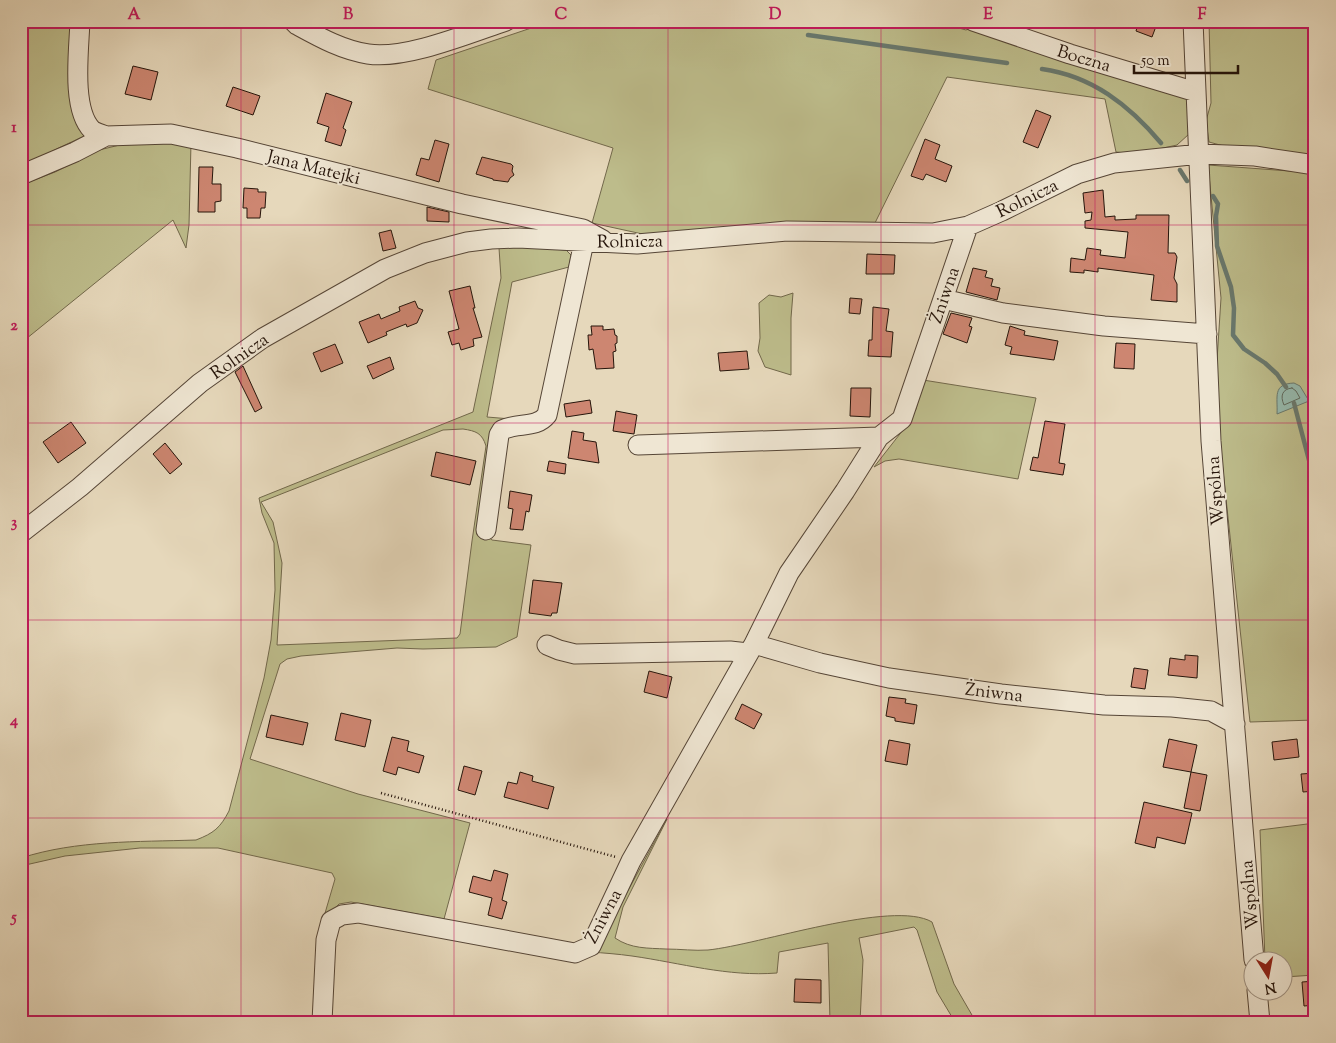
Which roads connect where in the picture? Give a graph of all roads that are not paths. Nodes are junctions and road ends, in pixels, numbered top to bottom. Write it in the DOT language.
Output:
graph roads {
  1 [pos="80,21"];
  2 [pos="293,21"];
  3 [pos="506,21"];
  4 [pos="973,21"];
  5 [pos="1193,21"];
  6 [pos="1196,92"];
  7 [pos="106,136"];
  8 [pos="1200,154"];
  9 [pos="1315,165"];
  10 [pos="21,176"];
  11 [pos="968,226"];
  12 [pos="584,242"];
  13 [pos="609,243"];
  14 [pos="943,300"];
  15 [pos="1207,334"];
  16 [pos="879,437"];
  17 [pos="638,445"];
  18 [pos="486,530"];
  19 [pos="21,533"];
  20 [pos="548,645"];
  21 [pos="751,649"];
  22 [pos="1235,724"];
  23 [pos="1253,950"];
  24 [pos="1258,1000"];
  25 [pos="322,1022"];
  26 [pos="1260,1022"];
  1 -- 7 [label="street"];
  2 -- 3 [label="street"];
  4 -- 6 [label="street, Boczna"];
  5 -- 6 [label="street, Wspólna"];
  6 -- 8 [label="street, Wspólna"];
  7 -- 10 [label="street, Jana Matejki"];
  7 -- 13 [label="street, Jana Matejki"];
  8 -- 9 [label="street, Rolnicza"];
  8 -- 11 [label="street, Rolnicza"];
  8 -- 15 [label="street, Wspólna"];
  11 -- 13 [label="street, Rolnicza"];
  11 -- 14 [label="street, Żniwna"];
  12 -- 13 [label="street, Rolnicza"];
  12 -- 18 [label="street"];
  12 -- 19 [label="street, Rolnicza"];
  14 -- 15 [label="street"];
  14 -- 16 [label="street, Żniwna"];
  15 -- 22 [label="street, Wspólna"];
  16 -- 17 [label="street"];
  16 -- 21 [label="street, Żniwna"];
  20 -- 21 [label="street"];
  21 -- 22 [label="street, Żniwna"];
  21 -- 25 [label="street, Żniwna"];
  22 -- 23 [label="street, Wspólna"];
  24 -- 26 [label="street"];
}
